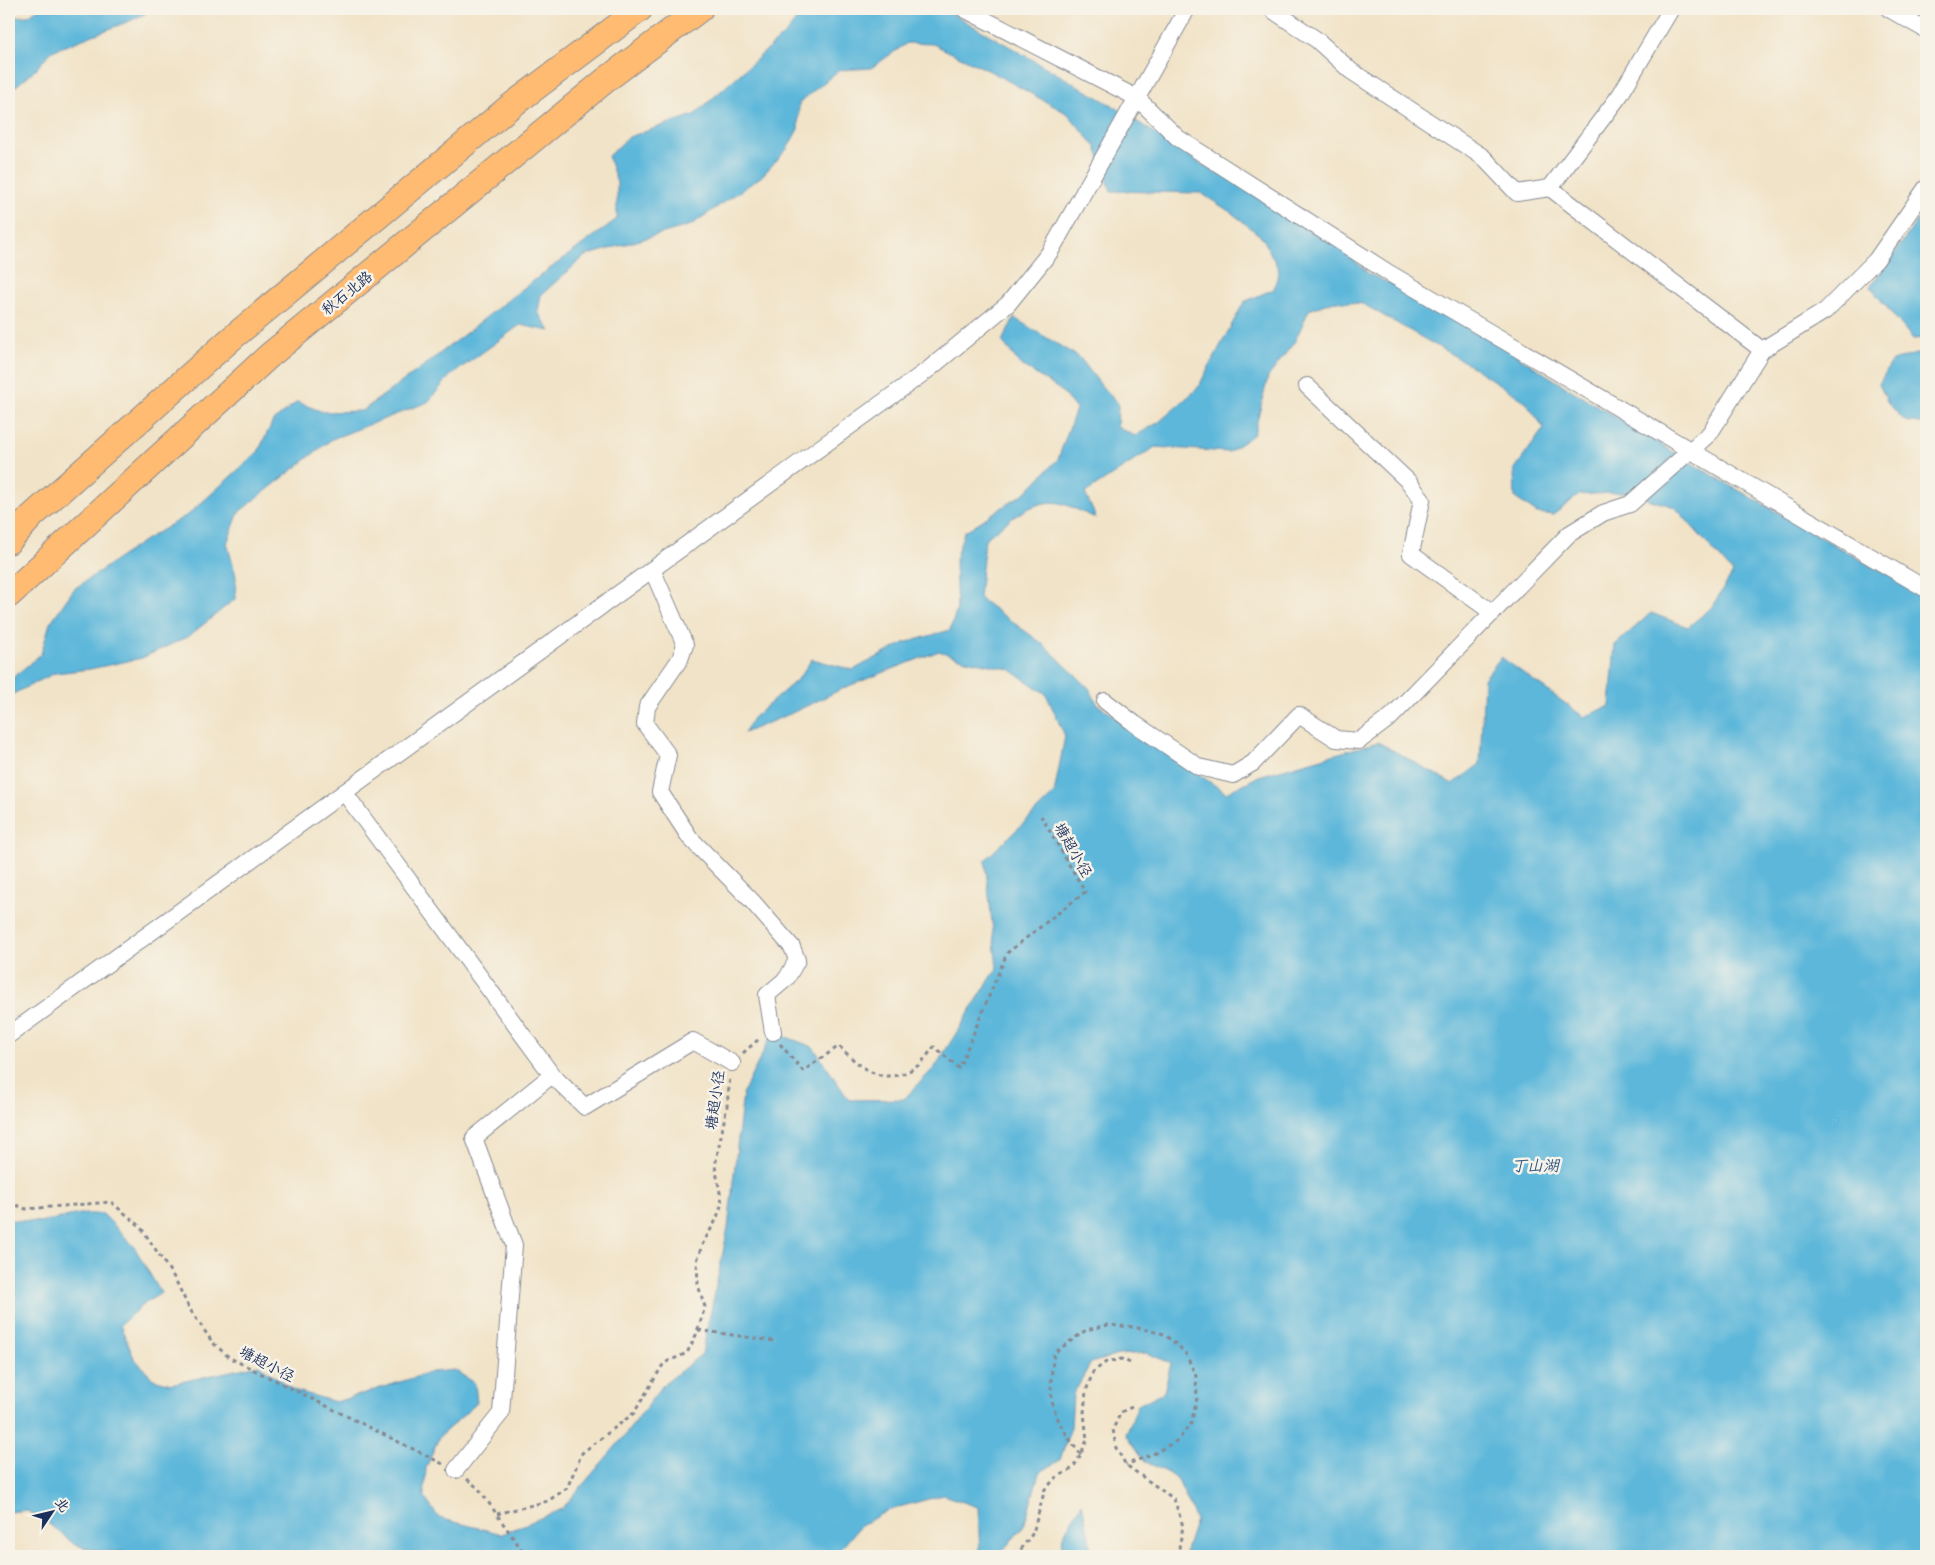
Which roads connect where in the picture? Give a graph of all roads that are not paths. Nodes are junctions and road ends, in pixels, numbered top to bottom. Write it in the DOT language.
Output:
graph roads {
  1 [pos="640,9"];
  2 [pos="700,9"];
  3 [pos="964,9"];
  4 [pos="1187,9"];
  5 [pos="1271,9"];
  6 [pos="1671,9"];
  7 [pos="1889,9"];
  8 [pos="1926,30"];
  9 [pos="1137,98"];
  10 [pos="1550,188"];
  11 [pos="1926,188"];
  12 [pos="1762,350"];
  13 [pos="1307,386"];
  14 [pos="1691,451"];
  15 [pos="9,541"];
  16 [pos="652,569"];
  17 [pos="1926,589"];
  18 [pos="9,595"];
  19 [pos="1493,613"];
  20 [pos="1105,701"];
  21 [pos="344,792"];
  22 [pos="9,1035"];
  23 [pos="769,1035"];
  24 [pos="732,1063"];
  25 [pos="552,1075"];
  26 [pos="456,1470"];
  1 -- 15 [label="main road"];
  2 -- 18 [label="main road, 秋石北路"];
  3 -- 9 [label="street"];
  4 -- 9 [label="street"];
  5 -- 10 [label="street"];
  6 -- 10 [label="street"];
  7 -- 8 [label="street"];
  9 -- 14 [label="street"];
  9 -- 16 [label="street"];
  10 -- 12 [label="street"];
  11 -- 12 [label="street"];
  12 -- 14 [label="street"];
  13 -- 19 [label="street"];
  14 -- 17 [label="street"];
  14 -- 19 [label="street"];
  16 -- 21 [label="street"];
  16 -- 23 [label="street"];
  19 -- 20 [label="street"];
  21 -- 22 [label="street"];
  21 -- 25 [label="street"];
  24 -- 25 [label="street"];
  25 -- 26 [label="street"];
}
